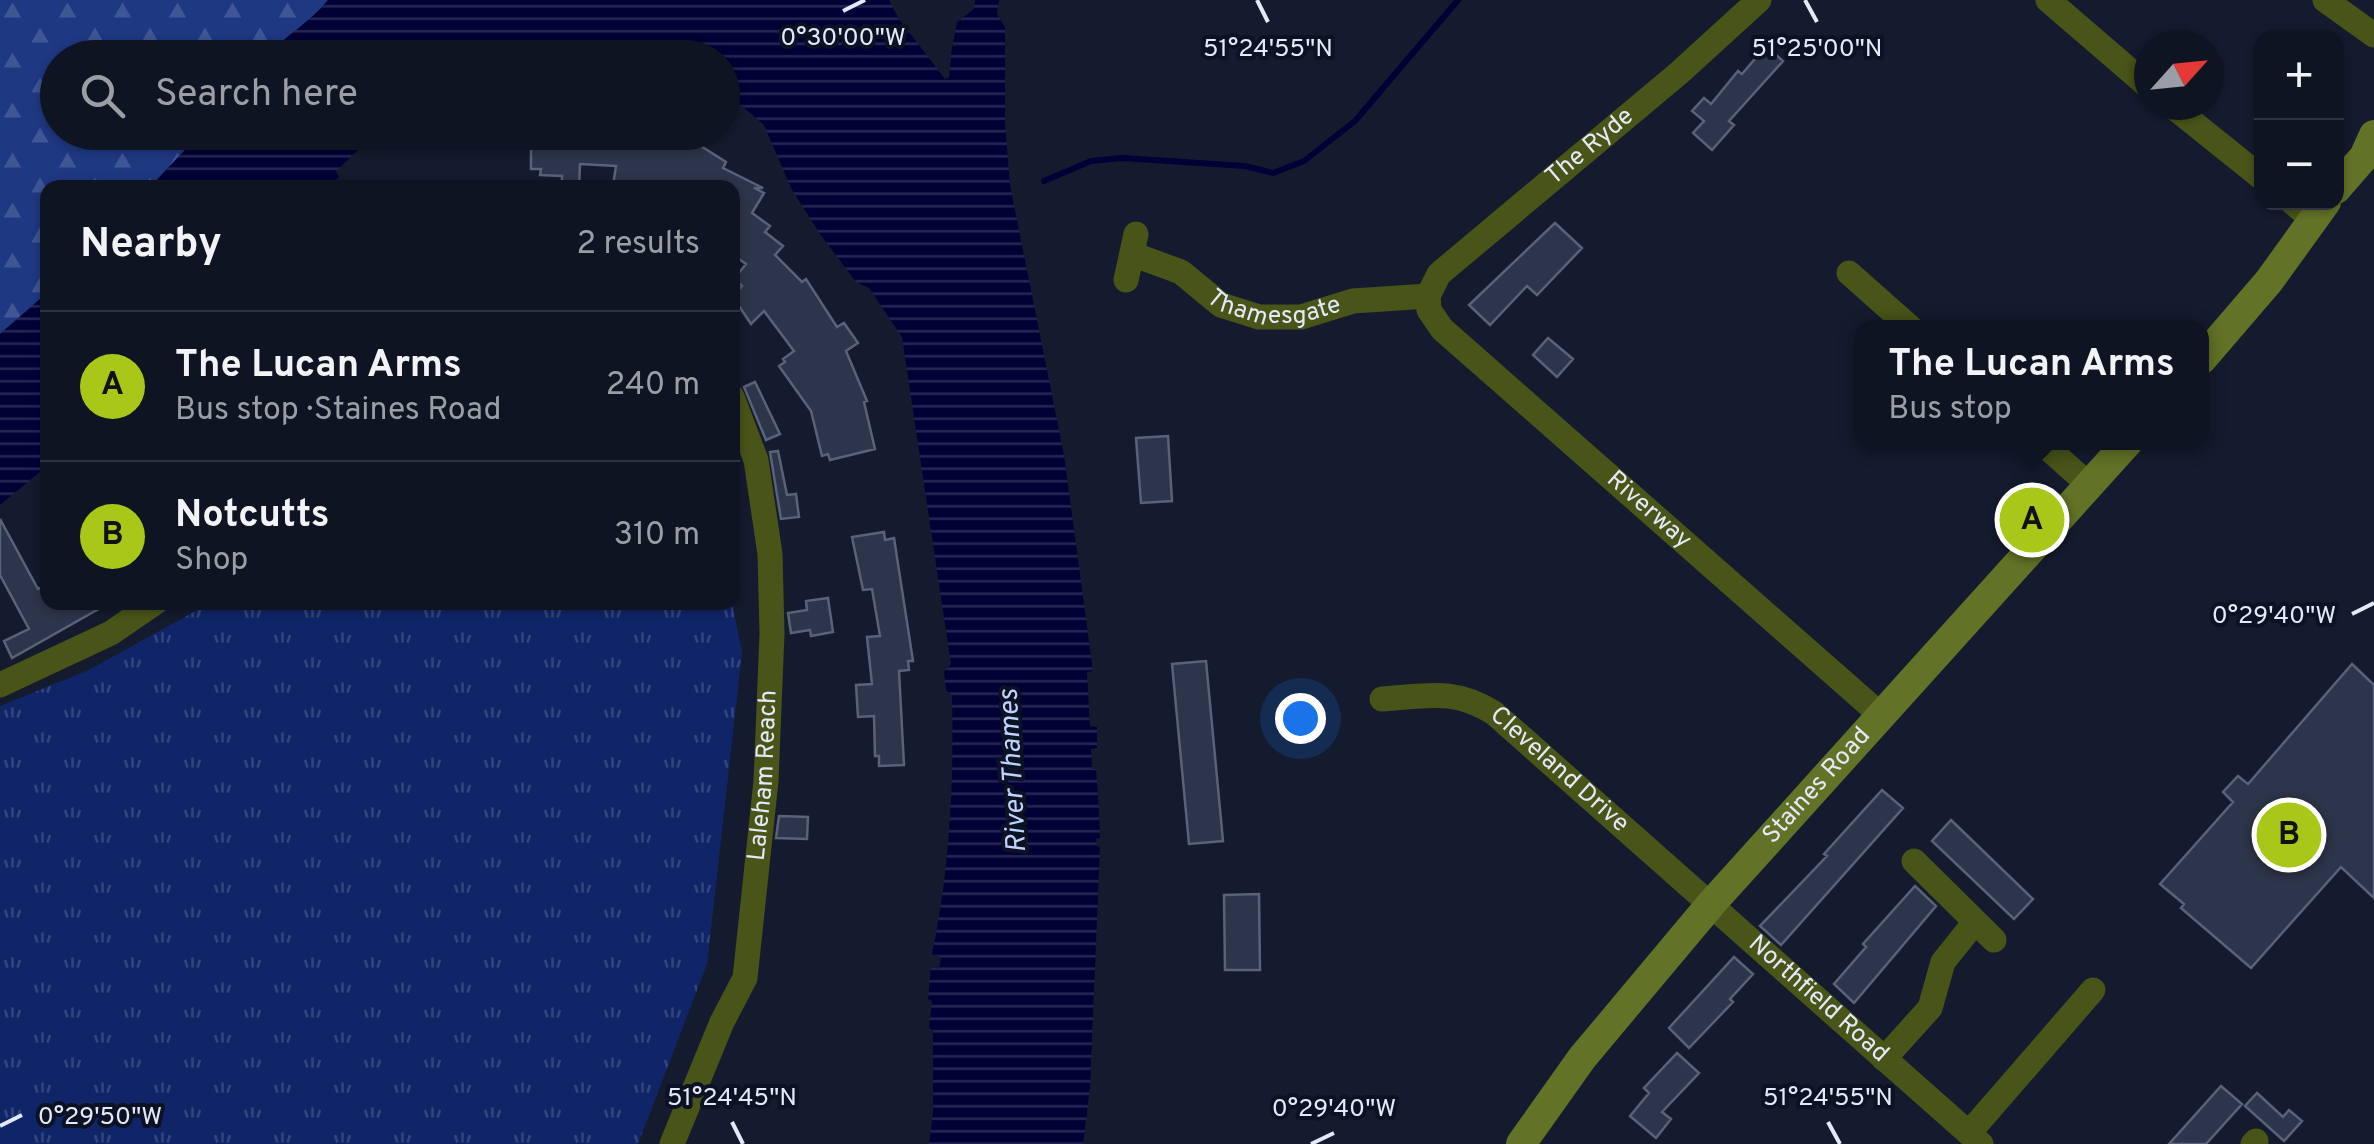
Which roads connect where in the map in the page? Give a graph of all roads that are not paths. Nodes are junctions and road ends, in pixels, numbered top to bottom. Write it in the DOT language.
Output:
graph roads {
  1 [pos="1758,0"];
  2 [pos="2048,0"];
  3 [pos="2325,0"];
  4 [pos="2374,35"];
  5 [pos="2134,74"];
  6 [pos="2190,120"];
  7 [pos="2374,135"];
  8 [pos="2254,172"];
  9 [pos="2344,180"];
  10 [pos="2309,210"];
  11 [pos="1850,272"];
  12 [pos="1126,280"];
  13 [pos="1428,296"];
  14 [pos="1902,320"];
  15 [pos="2209,351"];
  16 [pos="740,417"];
  17 [pos="2050,450"];
  18 [pos="2121,450"];
  19 [pos="2090,486"];
  20 [pos="144,610"];
  21 [pos="0,685"];
  22 [pos="1383,699"];
  23 [pos="1882,717"];
  24 [pos="1914,861"];
  25 [pos="1711,904"];
  26 [pos="1975,922"];
  27 [pos="1994,940"];
  28 [pos="2093,990"];
  29 [pos="1884,1060"];
  30 [pos="1975,1138"];
  31 [pos="672,1144"];
  32 [pos="1521,1144"];
  1 -- 13 [label="street, The Ryde"];
  2 -- 5 [label="street"];
  3 -- 4 [label="street"];
  6 -- 8 [label="street"];
  7 -- 9 [label="main road"];
  10 -- 15 [label="main road"];
  11 -- 14 [label="street"];
  12 -- 13 [label="street, Thamesgate"];
  13 -- 23 [label="street, Riverway"];
  16 -- 31 [label="street, Laleham Reach"];
  17 -- 19 [label="street"];
  18 -- 19 [label="main road, Staines Road"];
  19 -- 23 [label="main road, Staines Road"];
  20 -- 21 [label="street"];
  22 -- 25 [label="street, Cleveland Drive"];
  23 -- 25 [label="main road, Staines Road"];
  24 -- 26 [label="street"];
  25 -- 29 [label="street, Northfield Road"];
  25 -- 32 [label="main road, Staines Road"];
  26 -- 27 [label="street"];
  26 -- 29 [label="street"];
  28 -- 30 [label="street, Northfield Road"];
  29 -- 30 [label="street, Northfield Road"];
}
